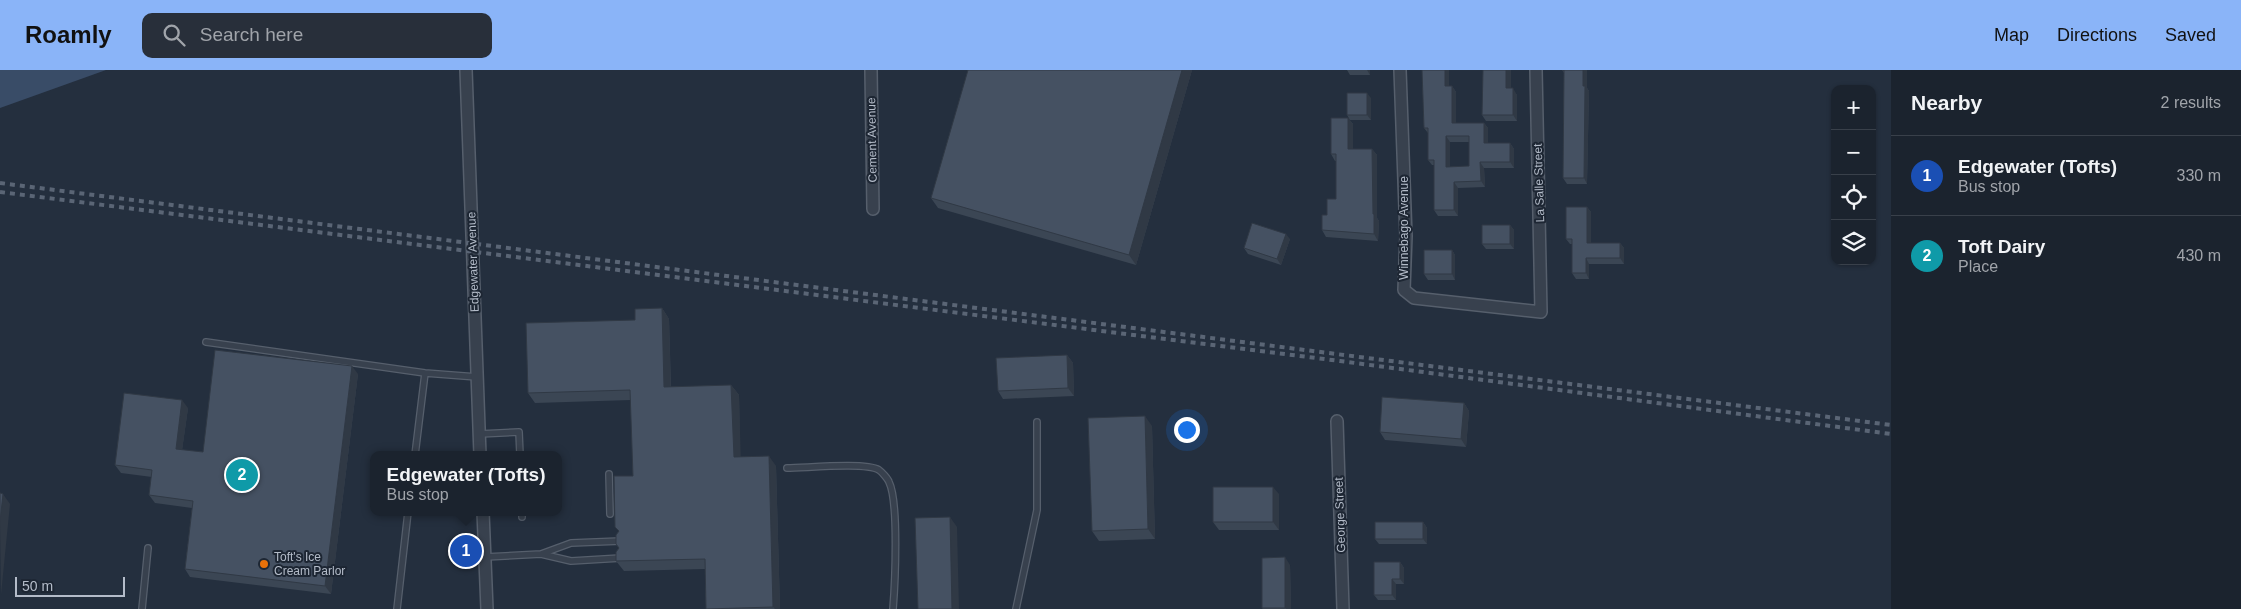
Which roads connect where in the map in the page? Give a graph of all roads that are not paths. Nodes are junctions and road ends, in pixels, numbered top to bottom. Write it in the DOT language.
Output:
graph roads {
  1 [pos="466,70"];
  2 [pos="871,70"];
  3 [pos="1400,70"];
  4 [pos="1536,70"];
  5 [pos="873,209"];
  6 [pos="1542,297"];
  7 [pos="206,342"];
  8 [pos="424,373"];
  9 [pos="477,377"];
  10 [pos="1337,421"];
  11 [pos="1037,422"];
  12 [pos="479,434"];
  13 [pos="415,451"];
  14 [pos="480,451"];
  15 [pos="520,451"];
  16 [pos="787,468"];
  17 [pos="608,474"];
  18 [pos="610,514"];
  19 [pos="408,516"];
  20 [pos="483,516"];
  21 [pos="621,541"];
  22 [pos="148,548"];
  23 [pos="541,554"];
  24 [pos="485,557"];
  25 [pos="621,558"];
  26 [pos="142,609"];
  27 [pos="397,609"];
  28 [pos="487,609"];
  29 [pos="893,609"];
  30 [pos="1016,609"];
  31 [pos="1343,609"];
  1 -- 9 [label="street, Edgewater Avenue"];
  2 -- 5 [label="street, Cement Avenue"];
  3 -- 6 [label="street, Winnebago Avenue"];
  4 -- 6 [label="street, La Salle Street"];
  7 -- 8 [label="lane"];
  8 -- 9 [label="lane"];
  8 -- 13 [label="lane"];
  9 -- 12 [label="street, Edgewater Avenue"];
  10 -- 31 [label="street, George Street"];
  11 -- 30 [label="lane"];
  12 -- 14 [label="street, Edgewater Avenue"];
  12 -- 15 [label="lane"];
  16 -- 29 [label="lane"];
  17 -- 18 [label="lane"];
  19 -- 27 [label="lane"];
  20 -- 24 [label="street"];
  21 -- 23 [label="lane"];
  22 -- 26 [label="lane"];
  23 -- 24 [label="lane"];
  23 -- 25 [label="lane"];
  24 -- 28 [label="street"];
}
